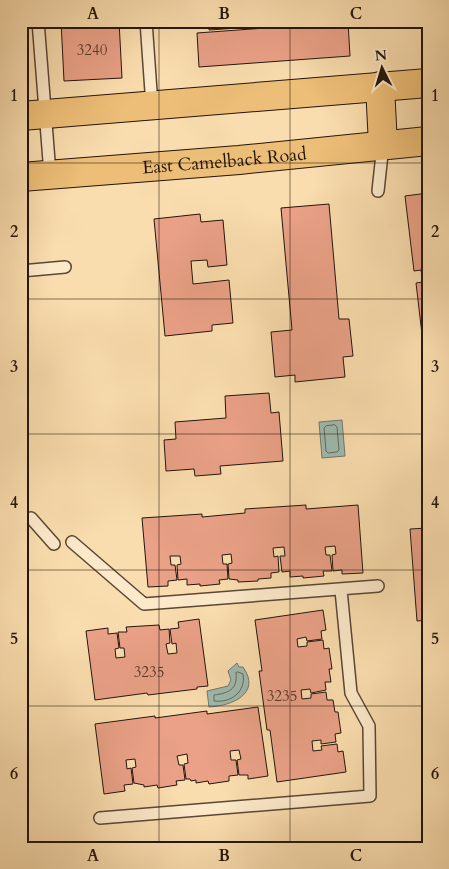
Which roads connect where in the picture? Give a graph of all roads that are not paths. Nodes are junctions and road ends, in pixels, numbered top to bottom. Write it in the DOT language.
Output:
graph roads {
  1 [pos="38,21"];
  2 [pos="146,21"];
  3 [pos="428,83"];
  4 [pos="380,86"];
  5 [pos="152,106"];
  6 [pos="32,115"];
  7 [pos="428,141"];
  8 [pos="383,145"];
  9 [pos="50,174"];
  10 [pos="21,177"];
  11 [pos="378,191"];
  12 [pos="65,267"];
  13 [pos="21,271"];
  14 [pos="31,518"];
  15 [pos="72,542"];
  16 [pos="54,544"];
  17 [pos="378,586"];
  18 [pos="342,590"];
  19 [pos="100,818"];
  1 -- 6 [label="lane"];
  2 -- 5 [label="lane"];
  3 -- 4 [label="main road"];
  4 -- 5 [label="main road"];
  4 -- 8 [label="main road"];
  5 -- 6 [label="main road"];
  6 -- 9 [label="lane"];
  7 -- 8 [label="main road, East Camelback Road"];
  8 -- 9 [label="main road, East Camelback Road"];
  8 -- 11 [label="lane"];
  9 -- 10 [label="main road, East Camelback Road"];
  12 -- 13 [label="lane"];
  14 -- 16 [label="lane"];
  15 -- 18 [label="lane"];
  17 -- 18 [label="lane"];
  18 -- 19 [label="lane"];
}
